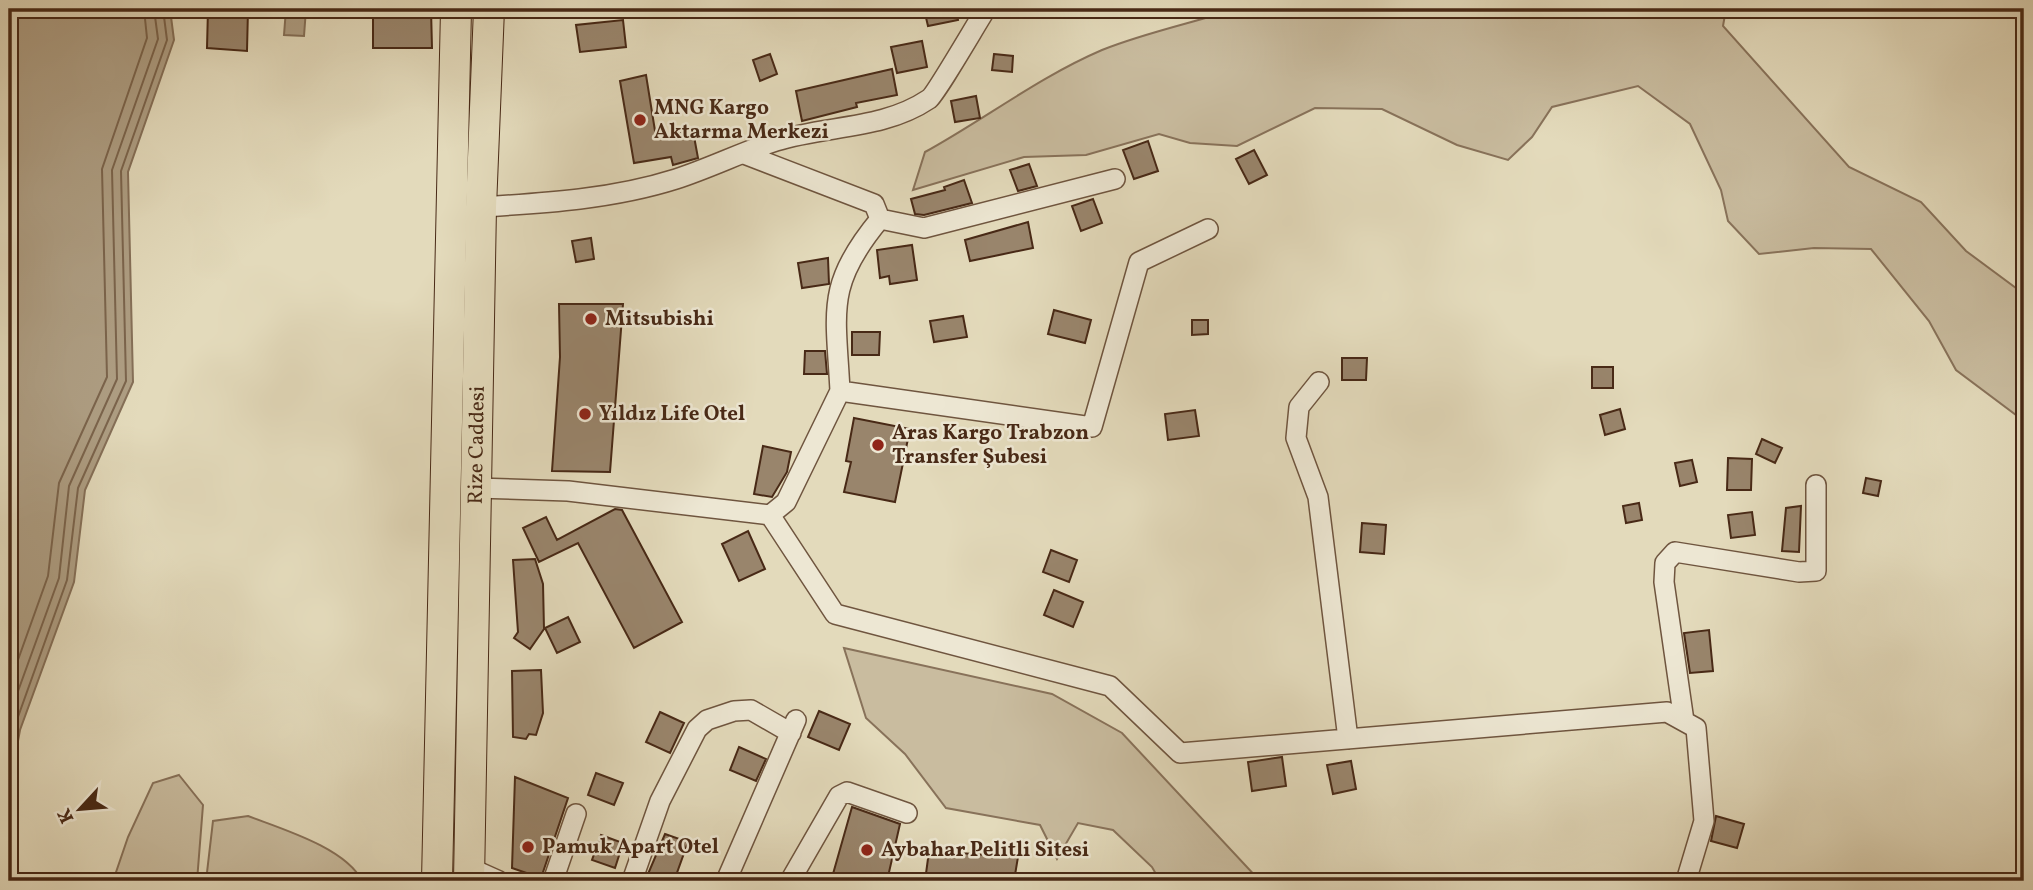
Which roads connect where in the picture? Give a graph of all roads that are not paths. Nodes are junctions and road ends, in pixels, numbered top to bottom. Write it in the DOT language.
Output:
graph roads {
  1 [pos="456,9"];
  2 [pos="489,9"];
  3 [pos="986,9"];
  4 [pos="744,155"];
  5 [pos="1115,179"];
  6 [pos="481,207"];
  7 [pos="880,219"];
  8 [pos="1208,229"];
  9 [pos="1319,382"];
  10 [pos="840,391"];
  11 [pos="1816,485"];
  12 [pos="476,488"];
  13 [pos="770,515"];
  14 [pos="1684,721"];
  15 [pos="1348,739"];
  16 [pos="907,813"];
  17 [pos="576,814"];
  18 [pos="470,875"];
  19 [pos="437,881"];
  20 [pos="499,881"];
  21 [pos="553,881"];
  22 [pos="632,881"];
  23 [pos="726,881"];
  24 [pos="790,881"];
  25 [pos="1686,881"];
  1 -- 19 [label="highway, Rize Caddesi"];
  2 -- 6 [label="highway, Rize Caddesi"];
  3 -- 4 [label="street"];
  4 -- 6 [label="street"];
  4 -- 7 [label="street"];
  5 -- 7 [label="street"];
  6 -- 12 [label="highway, Rize Caddesi"];
  7 -- 10 [label="street"];
  8 -- 10 [label="street"];
  9 -- 15 [label="street"];
  10 -- 13 [label="street"];
  11 -- 14 [label="street"];
  12 -- 13 [label="street"];
  12 -- 18 [label="highway, Rize Caddesi"];
  13 -- 15 [label="street"];
  14 -- 15 [label="street"];
  14 -- 25 [label="street"];
  16 -- 24 [label="street"];
  17 -- 21 [label="street"];
  18 -- 20 [label="street"];
  22 -- 23 [label="street"];
}
